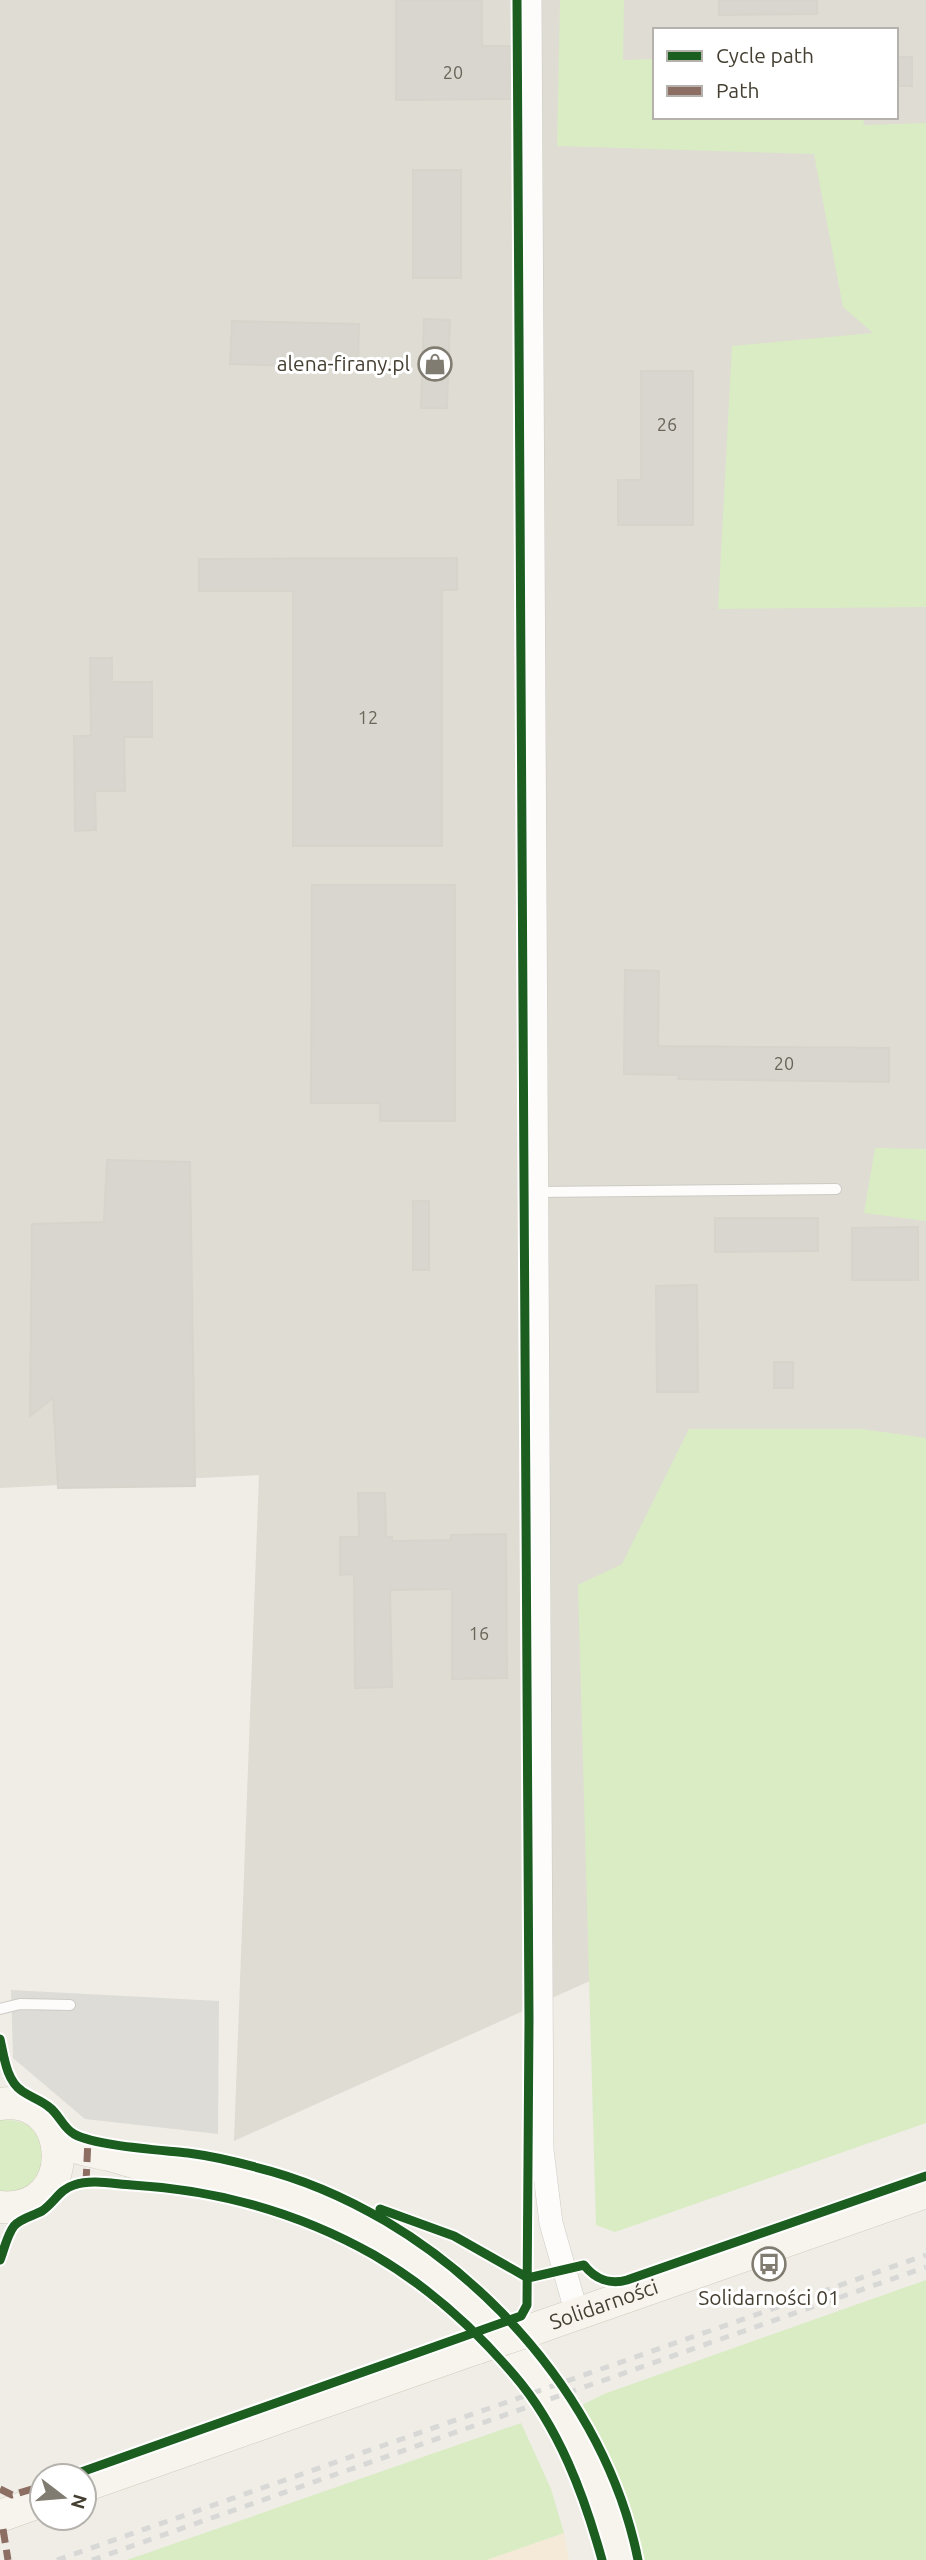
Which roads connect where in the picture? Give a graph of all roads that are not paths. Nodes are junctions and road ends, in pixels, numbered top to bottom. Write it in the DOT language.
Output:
graph roads {
  1 [pos="530,0"];
  2 [pos="836,1189"];
  3 [pos="537,1192"];
  4 [pos="70,2004"];
  5 [pos="0,2009"];
  6 [pos="2,2100"];
  7 [pos="57,2156"];
  8 [pos="926,2192"];
  9 [pos="3,2213"];
  10 [pos="577,2314"];
  11 [pos="98,2481"];
  12 [pos="28,2506"];
  13 [pos="0,2516"];
  14 [pos="620,2560"];
  1 -- 3 [label="street"];
  2 -- 3 [label="lane"];
  3 -- 10 [label="street"];
  4 -- 5 [label="lane"];
  6 -- 7 [label="street"];
  7 -- 9 [label="street"];
  7 -- 14 [label="street"];
  8 -- 10 [label="street, Solidarności"];
  10 -- 11 [label="street, Solidarności, bridge"];
  12 -- 13 [label="street"];
}
